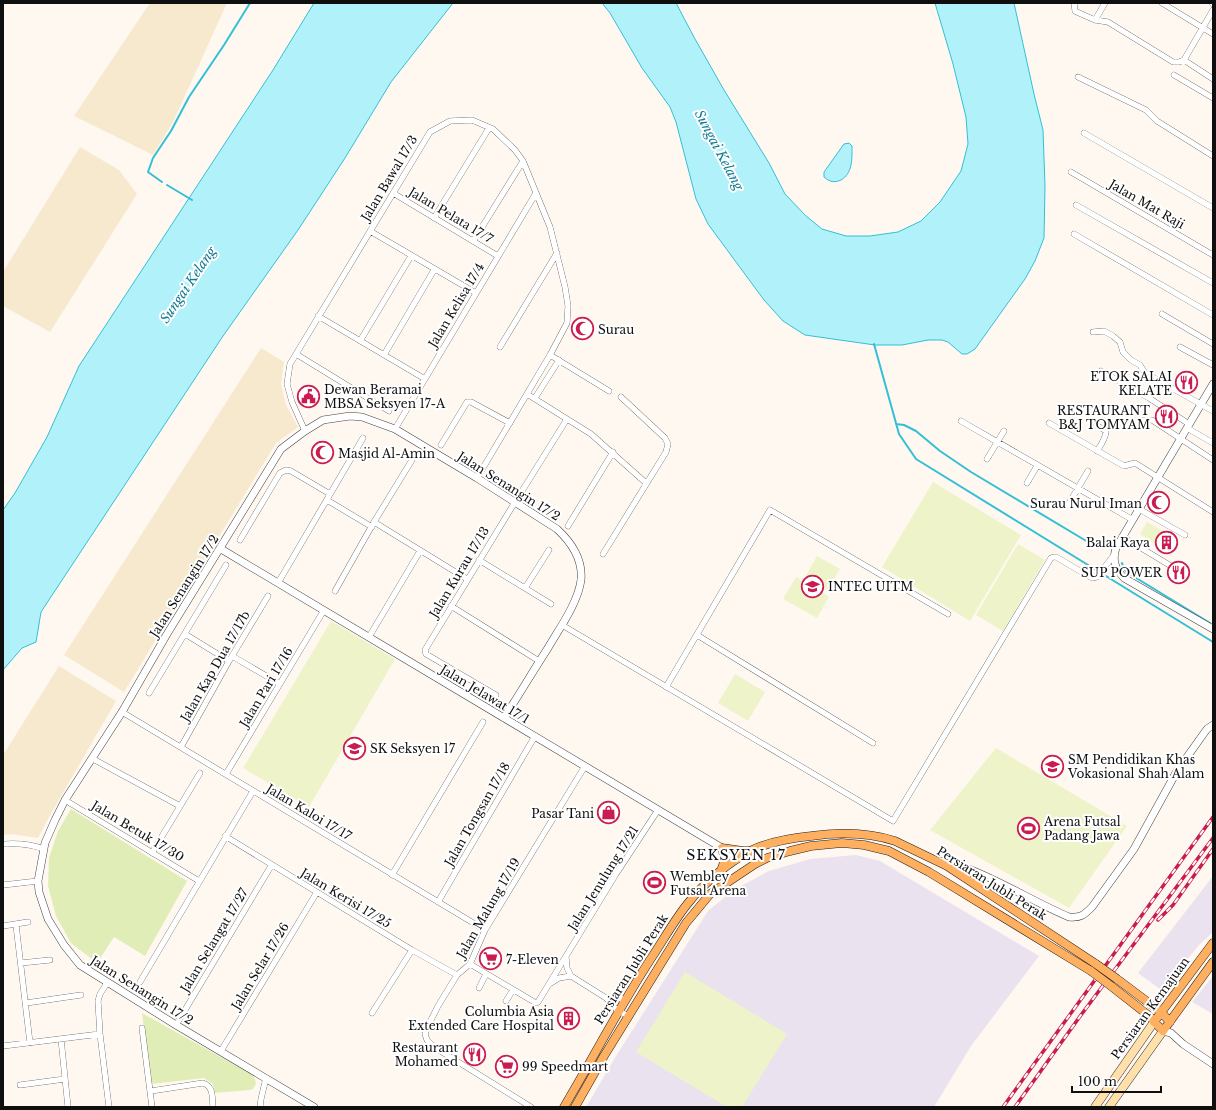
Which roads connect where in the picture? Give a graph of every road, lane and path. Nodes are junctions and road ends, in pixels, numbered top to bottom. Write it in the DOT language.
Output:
graph roads {
  1 [pos="1074,3"];
  2 [pos="1105,3"];
  3 [pos="1162,3"];
  4 [pos="1213,10"];
  5 [pos="1095,20"];
  6 [pos="1202,28"];
  7 [pos="1213,34"];
  8 [pos="1184,60"];
  9 [pos="1174,75"];
  10 [pos="1078,77"];
  11 [pos="1213,79"];
  12 [pos="1213,98"];
  13 [pos="489,128"];
  14 [pos="1084,133"];
  15 [pos="1213,156"];
  16 [pos="523,161"];
  17 [pos="1071,172"];
  18 [pos="393,193"];
  19 [pos="536,193"];
  20 [pos="1076,205"];
  21 [pos="1213,208"];
  22 [pos="434,218"];
  23 [pos="370,231"];
  24 [pos="1074,234"];
  25 [pos="474,240"];
  26 [pos="557,253"];
  27 [pos="1213,255"];
  28 [pos="412,256"];
  29 [pos="498,256"];
  30 [pos="434,270"];
  31 [pos="1213,284"];
  32 [pos="476,293"];
  33 [pos="1162,314"];
  34 [pos="318,316"];
  35 [pos="1213,316"];
  36 [pos="1093,332"];
  37 [pos="360,341"];
  38 [pos="1213,344"];
  39 [pos="500,347"];
  40 [pos="1180,347"];
  41 [pos="296,354"];
  42 [pos="384,355"];
  43 [pos="550,355"];
  44 [pos="559,360"];
  45 [pos="1213,365"];
  46 [pos="1101,371"];
  47 [pos="425,379"];
  48 [pos="1213,384"];
  49 [pos="609,391"];
  50 [pos="527,394"];
  51 [pos="621,397"];
  52 [pos="536,398"];
  53 [pos="1202,404"];
  54 [pos="389,411"];
  55 [pos="1213,411"];
  56 [pos="567,419"];
  57 [pos="1141,420"];
  58 [pos="961,421"];
  59 [pos="510,423"];
  60 [pos="1049,423"];
  61 [pos="1096,425"];
  62 [pos="1188,426"];
  63 [pos="395,429"];
  64 [pos="305,430"];
  65 [pos="1004,430"];
  66 [pos="363,438"];
  67 [pos="1181,439"];
  68 [pos="997,442"];
  69 [pos="1213,443"];
  70 [pos="441,445"];
  71 [pos="1097,451"];
  72 [pos="612,452"];
  73 [pos="987,459"];
  74 [pos="412,460"];
  75 [pos="1213,460"];
  76 [pos="1037,466"];
  77 [pos="1088,471"];
  78 [pos="477,478"];
  79 [pos="1157,478"];
  80 [pos="646,483"];
  81 [pos="1027,483"];
  82 [pos="1078,489"];
  83 [pos="522,491"];
  84 [pos="328,497"];
  85 [pos="515,502"];
  86 [pos="1068,505"];
  87 [pos="1139,509"];
  88 [pos="1213,512"];
  89 [pos="1133,520"];
  90 [pos="373,525"];
  91 [pos="568,526"];
  92 [pos="1185,535"];
  93 [pos="1123,537"];
  94 [pos="240,540"];
  95 [pos="221,549"];
  96 [pos="549,550"];
  97 [pos="420,551"];
  98 [pos="603,554"];
  99 [pos="1114,555"];
  100 [pos="479,560"];
  101 [pos="226,565"];
  102 [pos="1171,566"];
  103 [pos="467,579"];
  104 [pos="278,583"];
  105 [pos="525,588"];
  106 [pos="335,591"];
  107 [pos="268,596"];
  108 [pos="551,604"];
  109 [pos="451,606"];
  110 [pos="324,610"];
  111 [pos="948,614"];
  112 [pos="562,625"];
  113 [pos="1213,629"];
  114 [pos="184,634"];
  115 [pos="697,636"];
  116 [pos="369,637"];
  117 [pos="230,658"];
  118 [pos="539,661"];
  119 [pos="280,684"];
  120 [pos="666,687"];
  121 [pos="149,693"];
  122 [pos="496,695"];
  123 [pos="122,712"];
  124 [pos="504,718"];
  125 [pos="483,722"];
  126 [pos="1213,725"];
  127 [pos="535,736"];
  128 [pos="873,743"];
  129 [pos="180,747"];
  130 [pos="93,759"];
  131 [pos="585,766"];
  132 [pos="200,773"];
  133 [pos="226,774"];
  134 [pos="253,791"];
  135 [pos="65,800"];
  136 [pos="180,806"];
  137 [pos="658,810"];
  138 [pos="225,836"];
  139 [pos="5,844"];
  140 [pos="44,848"];
  141 [pos="722,848"];
  142 [pos="752,851"];
  143 [pos="919,852"];
  144 [pos="152,853"];
  145 [pos="933,859"];
  146 [pos="736,860"];
  147 [pos="755,864"];
  148 [pos="271,866"];
  149 [pos="721,872"];
  150 [pos="929,872"];
  151 [pos="392,875"];
  152 [pos="984,875"];
  153 [pos="38,881"];
  154 [pos="199,881"];
  155 [pos="973,884"];
  156 [pos="3,885"];
  157 [pos="317,892"];
  158 [pos="438,902"];
  159 [pos="28,922"];
  160 [pos="16,925"];
  161 [pos="3,926"];
  162 [pos="485,930"];
  163 [pos="1213,943"];
  164 [pos="412,950"];
  165 [pos="566,957"];
  166 [pos="50,960"];
  167 [pos="1213,962"];
  168 [pos="21,963"];
  169 [pos="470,964"];
  170 [pos="486,974"];
  171 [pos="457,975"];
  172 [pos="571,976"];
  173 [pos="140,982"];
  174 [pos="107,983"];
  175 [pos="549,984"];
  176 [pos="479,988"];
  177 [pos="513,990"];
  178 [pos="81,995"];
  179 [pos="606,998"];
  180 [pos="625,999"];
  181 [pos="506,1001"];
  182 [pos="26,1003"];
  183 [pos="618,1011"];
  184 [pos="1161,1012"];
  185 [pos="372,1013"];
  186 [pos="629,1016"];
  187 [pos="1154,1022"];
  188 [pos="1170,1022"];
  189 [pos="176,1025"];
  190 [pos="142,1028"];
  191 [pos="1167,1032"];
  192 [pos="100,1034"];
  193 [pos="61,1039"];
  194 [pos="30,1043"];
  195 [pos="3,1046"];
  196 [pos="221,1051"];
  197 [pos="1213,1064"];
  198 [pos="266,1078"];
  199 [pos="65,1079"];
  200 [pos="20,1085"];
  201 [pos="150,1091"];
  202 [pos="68,1107"];
  203 [pos="109,1107"];
  204 [pos="152,1107"];
  205 [pos="213,1107"];
  206 [pos="260,1107"];
  207 [pos="314,1107"];
  208 [pos="531,1107"];
  209 [pos="564,1107"];
  210 [pos="575,1107"];
  211 [pos="1095,1107"];
  212 [pos="1109,1107"];
  1 -- 5 [label="street"];
  2 -- 5 [label="street"];
  3 -- 6 [label="street"];
  4 -- 6 [label="street"];
  5 -- 8 [label="street"];
  6 -- 7 [label="street"];
  6 -- 8 [label="street"];
  8 -- 11 [label="street"];
  9 -- 12 [label="street"];
  10 -- 15 [label="street"];
  13 -- 16 [label="street, Jalan Bawal 17/3"];
  13 -- 18 [label="street, Jalan Bawal 17/3"];
  13 -- 22 [label="street"];
  14 -- 21 [label="street"];
  16 -- 19 [label="street, Jalan Bawal 17/3"];
  16 -- 25 [label="street"];
  17 -- 27 [label="street, Jalan Mat Raji"];
  18 -- 22 [label="street, Jalan Pelata 17/7"];
  18 -- 23 [label="street, Jalan Bawal 17/3"];
  19 -- 26 [label="street, Jalan Bawal 17/3"];
  19 -- 29 [label="street, Jalan Kelisa 17/4"];
  20 -- 31 [label="street"];
  22 -- 25 [label="street, Jalan Pelata 17/7"];
  23 -- 28 [label="street"];
  23 -- 34 [label="street, Jalan Bawal 17/3"];
  24 -- 35 [label="street"];
  25 -- 29 [label="street, Jalan Pelata 17/7"];
  26 -- 39 [label="street"];
  26 -- 43 [label="street, Jalan Bawal 17/3"];
  28 -- 30 [label="street"];
  28 -- 37 [label="street"];
  29 -- 32 [label="street, Jalan Kelisa 17/4"];
  30 -- 32 [label="street"];
  30 -- 42 [label="street"];
  32 -- 47 [label="street, Jalan Kelisa 17/4"];
  33 -- 38 [label="street"];
  34 -- 37 [label="street"];
  34 -- 41 [label="street, Jalan Bawal 17/3"];
  36 -- 53 [label="street"];
  37 -- 42 [label="street"];
  40 -- 45 [label="street"];
  41 -- 54 [label="street"];
  41 -- 64 [label="street, Jalan Bawal 17/3"];
  42 -- 47 [label="street"];
  43 -- 44 [label="street"];
  43 -- 50 [label="street, Jalan Bawal 17/3"];
  44 -- 49 [label="street"];
  44 -- 52 [label="street"];
  46 -- 62 [label="street"];
  47 -- 63 [label="street, Jalan Kelisa 17/4"];
  48 -- 53 [label="street"];
  50 -- 52 [label="street"];
  50 -- 59 [label="street, Jalan Bawal 17/3"];
  51 -- 80 [label="street"];
  52 -- 56 [label="street"];
  53 -- 55 [label="street"];
  53 -- 62 [label="street"];
  56 -- 72 [label="street"];
  56 -- 83 [label="street"];
  57 -- 67 [label="street"];
  58 -- 68 [label="street"];
  59 -- 70 [label="street"];
  59 -- 78 [label="street, Jalan Bawal 17/3"];
  60 -- 71 [label="street"];
  61 -- 71 [label="street"];
  62 -- 67 [label="street"];
  62 -- 69 [label="street"];
  63 -- 64 [label="street, Jalan Senangin 17/2"];
  63 -- 78 [label="street, Jalan Senangin 17/2"];
  64 -- 95 [label="street, Jalan Senangin 17/2"];
  65 -- 68 [label="street"];
  66 -- 84 [label="street"];
  67 -- 75 [label="street"];
  67 -- 79 [label="street"];
  68 -- 73 [label="street"];
  68 -- 76 [label="street"];
  71 -- 79 [label="street"];
  72 -- 80 [label="street"];
  72 -- 91 [label="street"];
  74 -- 90 [label="street"];
  76 -- 81 [label="street"];
  76 -- 82 [label="street"];
  77 -- 82 [label="street"];
  78 -- 85 [label="street, Jalan Senangin 17/2"];
  79 -- 87 [label="street"];
  79 -- 88 [label="street"];
  80 -- 98 [label="street"];
  82 -- 86 [label="street"];
  82 -- 89 [label="street"];
  84 -- 90 [label="street"];
  84 -- 94 [label="street"];
  84 -- 104 [label="street"];
  85 -- 100 [label="street, Jalan Kurau 17/13"];
  85 -- 112 [label="street, Jalan Senangin 17/2"];
  87 -- 89 [label="street"];
  87 -- 92 [label="street"];
  89 -- 93 [label="street"];
  90 -- 97 [label="street"];
  90 -- 106 [label="street"];
  93 -- 99 [label="street"];
  93 -- 102 [label="street"];
  95 -- 104 [label="street, Jalan Jelawat 17/1"];
  95 -- 123 [label="street, Jalan Senangin 17/2"];
  96 -- 105 [label="street"];
  97 -- 103 [label="street"];
  97 -- 116 [label="street"];
  99 -- 113 [label="street"];
  99 -- 120 [label="street"];
  100 -- 103 [label="street, Jalan Kurau 17/13"];
  100 -- 105 [label="street"];
  101 -- 114 [label="street"];
  103 -- 109 [label="street, Jalan Kurau 17/13"];
  104 -- 110 [label="street, Jalan Jelawat 17/1"];
  105 -- 108 [label="street"];
  107 -- 117 [label="street, Jalan Kap Dua 17/17b"];
  109 -- 118 [label="street"];
  109 -- 122 [label="street, Jalan Kurau 17/13"];
  110 -- 116 [label="street, Jalan Jelawat 17/1"];
  110 -- 119 [label="street, Jalan Pari 17/16"];
  111 -- 115 [label="street"];
  112 -- 118 [label="street, Jalan Senangin 17/2"];
  112 -- 120 [label="street"];
  114 -- 117 [label="street"];
  114 -- 121 [label="street"];
  115 -- 120 [label="street"];
  115 -- 128 [label="street"];
  116 -- 124 [label="street, Jalan Jelawat 17/1"];
  117 -- 119 [label="street"];
  117 -- 129 [label="street, Jalan Kap Dua 17/17b"];
  118 -- 124 [label="street, Jalan Senangin 17/2"];
  119 -- 133 [label="street, Jalan Pari 17/16"];
  123 -- 129 [label="street, Jalan Kaloi 17/17"];
  123 -- 130 [label="street, Jalan Senangin 17/2"];
  124 -- 127 [label="street, Jalan Jelawat 17/1"];
  125 -- 151 [label="street"];
  126 -- 152 [label="street"];
  127 -- 131 [label="street, Jalan Jelawat 17/1"];
  127 -- 158 [label="street, Jalan Tongsan 17/18"];
  129 -- 133 [label="street, Jalan Kaloi 17/17"];
  130 -- 135 [label="street, Jalan Senangin 17/2"];
  130 -- 136 [label="street"];
  131 -- 137 [label="street, Jalan Jelawat 17/1"];
  131 -- 162 [label="street, Jalan Malung 17/19"];
  132 -- 136 [label="street"];
  133 -- 134 [label="street, Jalan Kaloi 17/17"];
  134 -- 138 [label="street"];
  134 -- 151 [label="street, Jalan Kaloi 17/17"];
  135 -- 140 [label="street, Jalan Senangin 17/2"];
  135 -- 144 [label="street, Jalan Betuk 17/30"];
  136 -- 144 [label="street"];
  137 -- 141 [label="street, Jalan Jelawat 17/1"];
  137 -- 165 [label="street, Jalan Jenulung 17/21"];
  138 -- 148 [label="street, Jalan Kerisi 17/25"];
  138 -- 154 [label="street"];
  139 -- 140 [label="street"];
  140 -- 153 [label="street, Jalan Senangin 17/2"];
  141 -- 142 [label="main road"];
  141 -- 146 [label="street, Jalan Jelawat 17/1"];
  141 -- 149 [label="main road"];
  142 -- 143 [label="main road, Persiaran Jubli Perak"];
  142 -- 146 [label="main road, Persiaran Jubli Perak"];
  143 -- 145 [label="main road, Persiaran Jubli Perak"];
  143 -- 150 [label="main road"];
  144 -- 154 [label="street, Jalan Betuk 17/30"];
  145 -- 152 [label="street"];
  145 -- 155 [label="main road, Persiaran Jubli Perak"];
  146 -- 147 [label="main road"];
  146 -- 149 [label="main road, Persiaran Jubli Perak"];
  147 -- 150 [label="main road, Persiaran Jubli Perak"];
  147 -- 186 [label="main road, Persiaran Jubli Perak"];
  148 -- 157 [label="street, Jalan Kerisi 17/25"];
  148 -- 189 [label="street, Jalan Selangat 17/27"];
  149 -- 180 [label="main road, Persiaran Jubli Perak"];
  150 -- 187 [label="main road, Persiaran Jubli Perak, bridge"];
  151 -- 158 [label="street, Jalan Kaloi 17/17"];
  152 -- 155 [label="street"];
  153 -- 156 [label="street"];
  153 -- 174 [label="street, Jalan Senangin 17/2"];
  154 -- 173 [label="street"];
  155 -- 184 [label="main road, Persiaran Jubli Perak, bridge"];
  157 -- 164 [label="street, Jalan Kerisi 17/25"];
  157 -- 196 [label="street, Jalan Selar 17/26"];
  158 -- 162 [label="street, Jalan Kaloi 17/17"];
  159 -- 160 [label="street"];
  160 -- 161 [label="street"];
  160 -- 168 [label="street"];
  162 -- 169 [label="street, Jalan Malung 17/19"];
  163 -- 184 [label="main road, Persiaran Kemajuan"];
  164 -- 171 [label="street, Jalan Kerisi 17/25"];
  164 -- 185 [label="street"];
  165 -- 172 [label="street"];
  165 -- 175 [label="street, Jalan Jenulung 17/21"];
  166 -- 168 [label="street"];
  167 -- 188 [label="main road, Persiaran Kemajuan"];
  168 -- 182 [label="street"];
  169 -- 170 [label="street"];
  169 -- 171 [label="street, Jalan Malung 17/19"];
  170 -- 176 [label="street"];
  170 -- 177 [label="street"];
  171 -- 208 [label="street, Jalan Malung 17/19"];
  172 -- 175 [label="street"];
  172 -- 179 [label="street"];
  174 -- 189 [label="street, Jalan Senangin 17/2"];
  174 -- 192 [label="street"];
  175 -- 177 [label="street, Jalan Jenulung 17/21"];
  177 -- 181 [label="street"];
  178 -- 182 [label="street"];
  179 -- 180 [label="street"];
  179 -- 183 [label="street"];
  180 -- 183 [label="main road, Persiaran Jubli Perak"];
  182 -- 194 [label="street"];
  183 -- 186 [label="street"];
  183 -- 209 [label="main road, Persiaran Jubli Perak"];
  184 -- 187 [label="main road, Persiaran Kemajuan"];
  184 -- 188 [label="main road, Persiaran Jubli Perak"];
  186 -- 210 [label="main road, Persiaran Jubli Perak"];
  187 -- 191 [label="main road, Persiaran Jubli Perak"];
  187 -- 211 [label="main road, Persiaran Kemajuan"];
  188 -- 191 [label="main road, Persiaran Kemajuan"];
  189 -- 196 [label="street, Jalan Senangin 17/2"];
  190 -- 201 [label="street"];
  191 -- 197 [label="street"];
  191 -- 212 [label="main road, Persiaran Kemajuan"];
  192 -- 193 [label="street"];
  192 -- 203 [label="street"];
  193 -- 194 [label="street"];
  193 -- 199 [label="street"];
  194 -- 195 [label="street"];
  196 -- 198 [label="street, Jalan Senangin 17/2"];
  198 -- 206 [label="street"];
  198 -- 207 [label="street, Jalan Senangin 17/2"];
  199 -- 200 [label="street"];
  199 -- 202 [label="street"];
  201 -- 204 [label="street"];
  201 -- 205 [label="street"];
}
